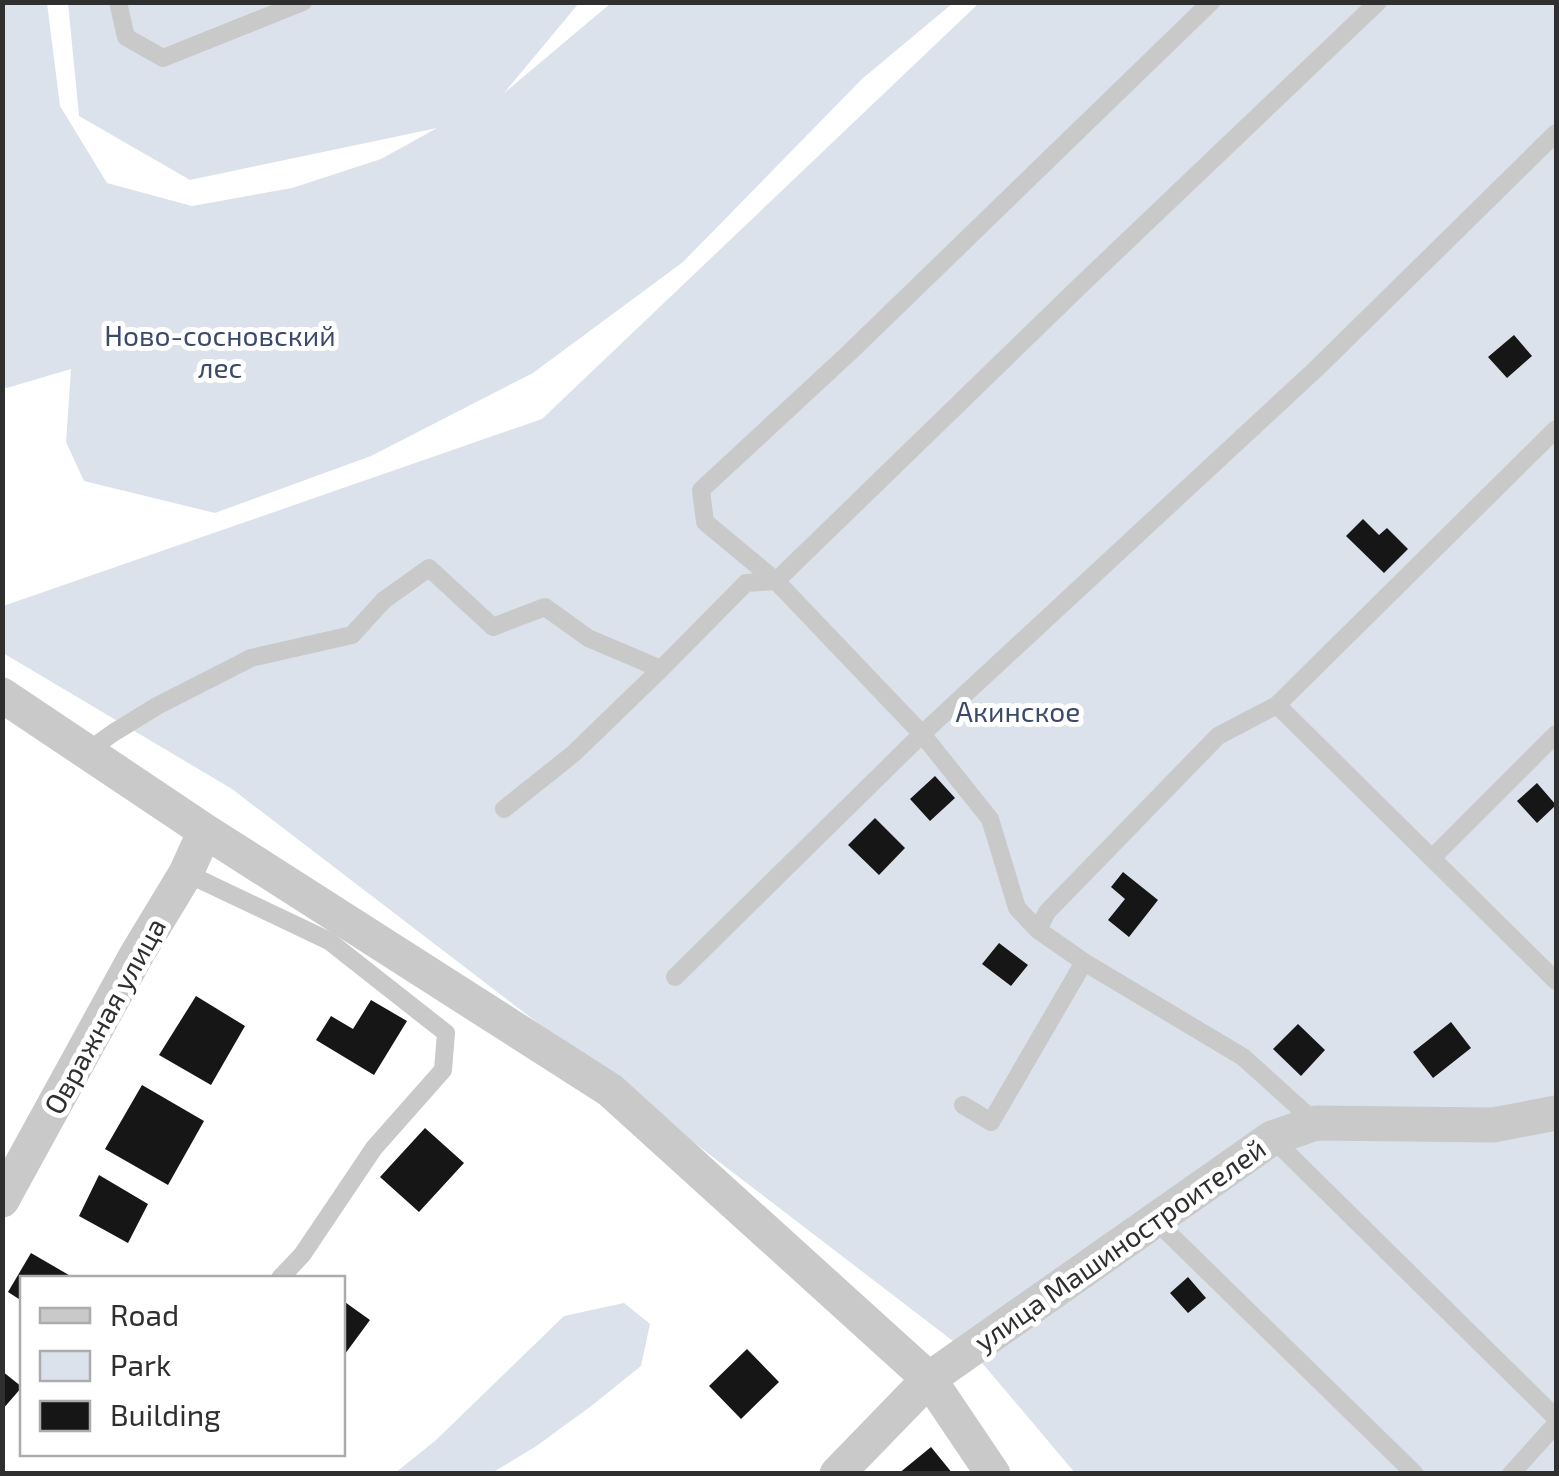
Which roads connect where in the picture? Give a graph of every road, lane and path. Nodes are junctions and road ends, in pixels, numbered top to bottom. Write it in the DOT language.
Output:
graph roads {
  1 [pos="118,2"];
  2 [pos="303,2"];
  3 [pos="1211,2"];
  4 [pos="1378,2"];
  5 [pos="1556,133"];
  6 [pos="1556,429"];
  7 [pos="776,581"];
  8 [pos="661,669"];
  9 [pos="2,695"];
  10 [pos="1277,705"];
  11 [pos="922,734"];
  12 [pos="1556,734"];
  13 [pos="88,752"];
  14 [pos="504,809"];
  15 [pos="205,831"];
  16 [pos="1432,858"];
  17 [pos="186,872"];
  18 [pos="1038,930"];
  19 [pos="1084,962"];
  20 [pos="674,977"];
  21 [pos="1556,981"];
  22 [pos="963,1106"];
  23 [pos="1556,1113"];
  24 [pos="1316,1123"];
  25 [pos="1272,1138"];
  26 [pos="2,1200"];
  27 [pos="1155,1220"];
  28 [pos="282,1276"];
  29 [pos="929,1379"];
  30 [pos="1556,1421"];
  31 [pos="837,1474"];
  32 [pos="993,1474"];
  33 [pos="1415,1474"];
  34 [pos="1511,1474"];
  1 -- 2 [label="lane"];
  3 -- 7 [label="lane"];
  4 -- 7 [label="lane"];
  5 -- 11 [label="lane"];
  6 -- 10 [label="lane"];
  7 -- 8 [label="lane"];
  7 -- 11 [label="lane"];
  8 -- 13 [label="lane"];
  8 -- 14 [label="lane"];
  9 -- 13 [label="street"];
  10 -- 16 [label="lane"];
  10 -- 18 [label="lane"];
  11 -- 18 [label="lane"];
  11 -- 20 [label="lane"];
  12 -- 16 [label="lane"];
  13 -- 15 [label="street"];
  15 -- 17 [label="street, Овражная улица"];
  15 -- 29 [label="street"];
  16 -- 21 [label="lane"];
  17 -- 26 [label="street, Овражная улица"];
  17 -- 28 [label="lane"];
  18 -- 19 [label="lane"];
  19 -- 22 [label="lane"];
  19 -- 24 [label="lane"];
  23 -- 24 [label="street, улица Машиностроителей"];
  24 -- 25 [label="street, улица Машиностроителей"];
  25 -- 27 [label="street, улица Машиностроителей"];
  25 -- 30 [label="lane"];
  27 -- 29 [label="street, улица Машиностроителей"];
  27 -- 33 [label="lane"];
  29 -- 31 [label="street, улица Машиностроителей"];
  29 -- 32 [label="street"];
  30 -- 34 [label="lane"];
}
